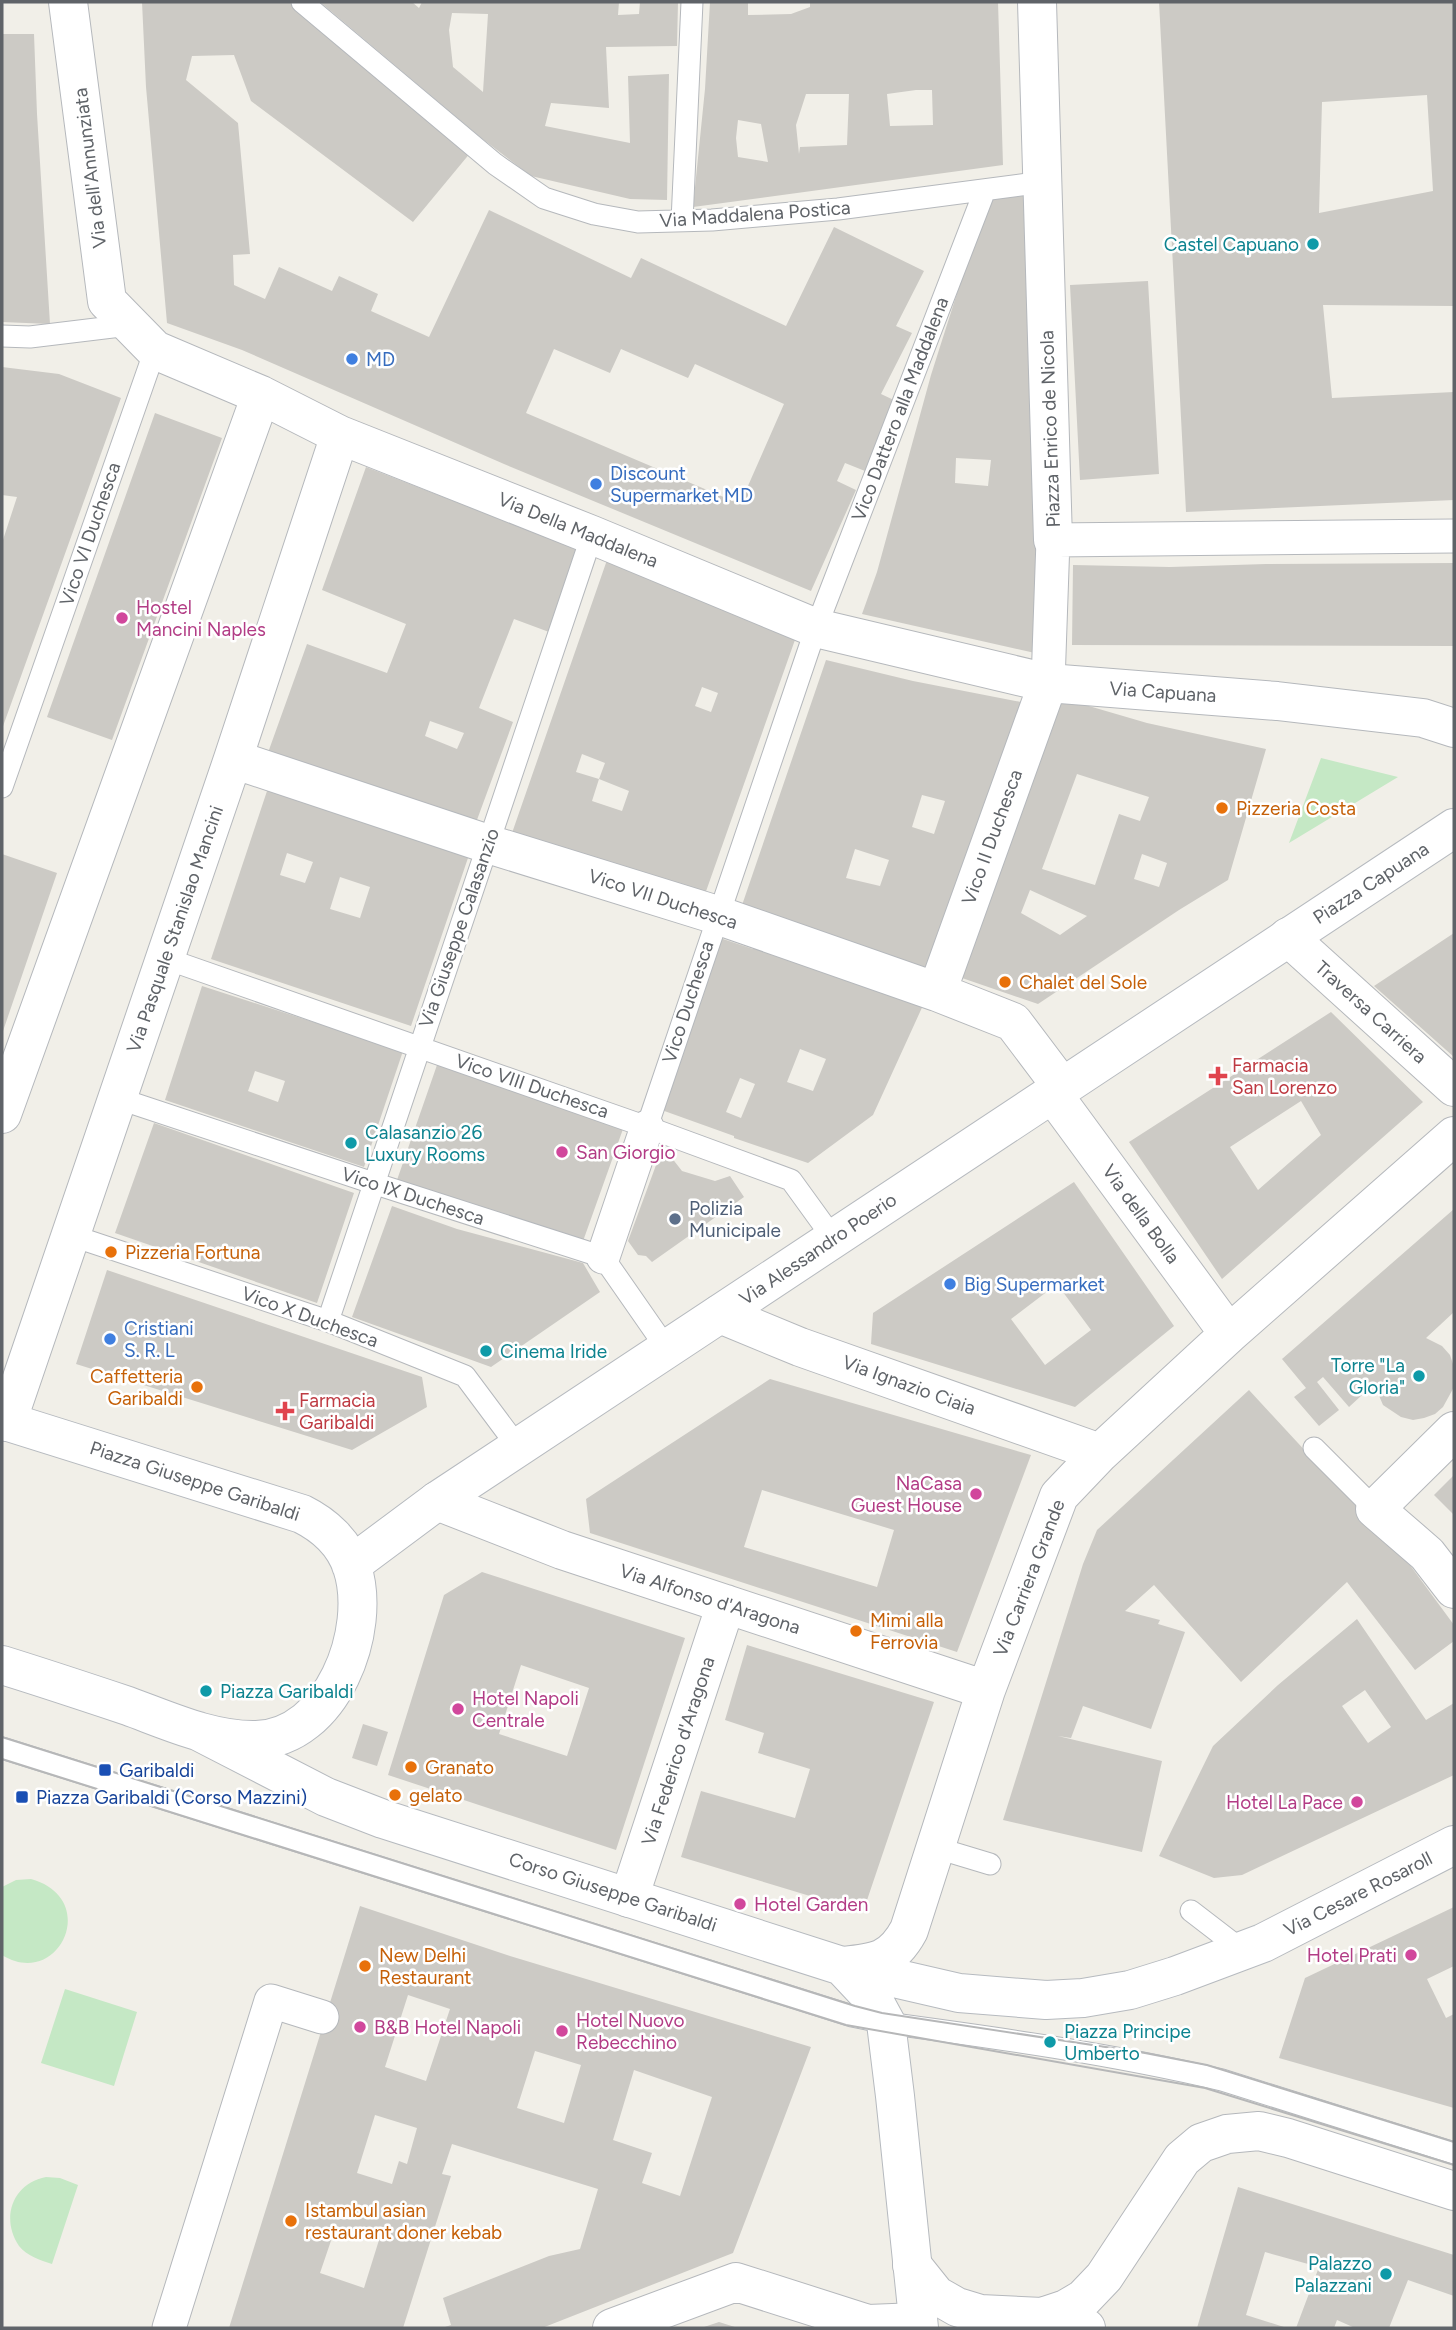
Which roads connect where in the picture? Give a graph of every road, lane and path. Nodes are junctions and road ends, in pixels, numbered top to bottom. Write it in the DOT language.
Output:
graph roads {
  1 [pos="68,2"];
  2 [pos="302,2"];
  3 [pos="692,2"];
  4 [pos="1037,2"];
  5 [pos="1043,182"];
  6 [pos="985,190"];
  7 [pos="682,221"];
  8 [pos="2,337"];
  9 [pos="142,338"];
  10 [pos="261,395"];
  11 [pos="340,435"];
  12 [pos="592,535"];
  13 [pos="1454,536"];
  14 [pos="1053,540"];
  15 [pos="816,628"];
  16 [pos="1048,683"];
  17 [pos="1454,728"];
  18 [pos="233,759"];
  19 [pos="2,787"];
  20 [pos="1454,828"];
  21 [pos="488,844"];
  22 [pos="717,915"];
  23 [pos="1287,937"];
  24 [pos="164,958"];
  25 [pos="937,992"];
  26 [pos="420,1047"];
  27 [pos="1454,1087"];
  28 [pos="1057,1090"];
  29 [pos="117,1098"];
  30 [pos="2,1114"];
  31 [pos="647,1127"];
  32 [pos="1454,1136"];
  33 [pos="373,1184"];
  34 [pos="70,1235"];
  35 [pos="833,1238"];
  36 [pos="603,1257"];
  37 [pos="720,1314"];
  38 [pos="328,1321"];
  39 [pos="1229,1334"];
  40 [pos="667,1349"];
  41 [pos="4,1421"];
  42 [pos="1454,1431"];
  43 [pos="518,1447"];
  44 [pos="1314,1448"];
  45 [pos="1100,1453"];
  46 [pos="437,1501"];
  47 [pos="1375,1509"];
  48 [pos="351,1565"];
  49 [pos="1454,1589"];
  50 [pos="726,1604"];
  51 [pos="2,1665"];
  52 [pos="986,1690"];
  53 [pos="2,1691"];
  54 [pos="93,1694"];
  55 [pos="198,1731"];
  56 [pos="2,1748"];
  57 [pos="1454,1845"];
  58 [pos="937,1848"];
  59 [pos="990,1864"];
  60 [pos="629,1898"];
  61 [pos="1191,1911"];
  62 [pos="1253,1947"];
  63 [pos="842,1966"];
  64 [pos="322,2017"];
  65 [pos="886,2023"];
  66 [pos="1454,2153"];
  67 [pos="1454,2191"];
  68 [pos="912,2265"];
  69 [pos="1042,2317"];
  70 [pos="918,2325"];
  71 [pos="169,2328"];
  72 [pos="612,2328"];
  73 [pos="1086,2328"];
  1 -- 9 [label="street, Via dell'Annunziata"];
  2 -- 7 [label="lane, Via Maddalena Postica"];
  3 -- 7 [label="lane"];
  4 -- 5 [label="street, Piazza Enrico de Nicola"];
  5 -- 6 [label="lane, Via Maddalena Postica"];
  5 -- 14 [label="street, Piazza Enrico de Nicola"];
  6 -- 7 [label="lane, Via Maddalena Postica"];
  6 -- 15 [label="lane, Vico Dattero alla Maddalena"];
  8 -- 9 [label="lane"];
  9 -- 10 [label="street, Via Della Maddalena"];
  9 -- 19 [label="lane, Vico VI Duchesca"];
  10 -- 11 [label="street, Via Della Maddalena"];
  10 -- 30 [label="street"];
  11 -- 12 [label="street, Via Della Maddalena"];
  11 -- 18 [label="street, Via Pasquale Stanislao Mancini"];
  12 -- 15 [label="street, Via Della Maddalena"];
  12 -- 21 [label="lane, Via Giuseppe Calasanzio"];
  13 -- 14 [label="street, Piazza Enrico de Nicola"];
  14 -- 16 [label="street"];
  15 -- 16 [label="street, Via Della Maddalena"];
  15 -- 22 [label="lane, Vico Duchesca"];
  16 -- 17 [label="street, Via Capuana"];
  16 -- 25 [label="street, Vico II Duchesca"];
  18 -- 21 [label="street, Vico VII Duchesca"];
  18 -- 24 [label="street, Via Pasquale Stanislao Mancini"];
  20 -- 23 [label="street, Piazza Capuana"];
  21 -- 22 [label="street, Vico VII Duchesca"];
  21 -- 26 [label="lane, Via Giuseppe Calasanzio"];
  22 -- 25 [label="street, Vico VII Duchesca"];
  22 -- 31 [label="lane, Vico Duchesca"];
  23 -- 27 [label="street, Traversa Carriera"];
  23 -- 28 [label="street, Via Alessandro Poerio"];
  24 -- 26 [label="lane, Vico VIII Duchesca"];
  24 -- 29 [label="street, Via Pasquale Stanislao Mancini"];
  25 -- 28 [label="street, Vico VII Duchesca"];
  26 -- 31 [label="lane, Vico VIII Duchesca"];
  26 -- 33 [label="lane, Via Giuseppe Calasanzio"];
  28 -- 35 [label="street, Via Alessandro Poerio"];
  28 -- 39 [label="street, Via della Bolla"];
  29 -- 33 [label="lane, Vico IX Duchesca"];
  29 -- 34 [label="street, Via Pasquale Stanislao Mancini"];
  31 -- 35 [label="lane, Vico VIII Duchesca"];
  31 -- 36 [label="street, Vico Duchesca"];
  32 -- 39 [label="street, Via Carriera Grande"];
  33 -- 36 [label="lane, Vico IX Duchesca"];
  33 -- 38 [label="lane, Via Giuseppe Calasanzio"];
  34 -- 38 [label="lane, Vico X Duchesca"];
  34 -- 41 [label="street, Via Pasquale Stanislao Mancini"];
  35 -- 37 [label="street, Via Alessandro Poerio"];
  36 -- 40 [label="lane"];
  37 -- 40 [label="street, Via Alessandro Poerio"];
  37 -- 45 [label="street, Via Ignazio Ciaia"];
  38 -- 43 [label="lane, Vico X Duchesca"];
  39 -- 45 [label="street, Via Carriera Grande"];
  40 -- 43 [label="street, Via Alessandro Poerio"];
  41 -- 48 [label="street, Piazza Giuseppe Garibaldi"];
  42 -- 47 [label="street"];
  43 -- 46 [label="street, Via Alessandro Poerio"];
  44 -- 47 [label="lane"];
  45 -- 52 [label="street, Via Carriera Grande"];
  46 -- 48 [label="street, Via Alessandro Poerio"];
  46 -- 50 [label="street, Via Alfonso d'Aragona"];
  47 -- 49 [label="street"];
  48 -- 55 [label="street, Piazza Giuseppe Garibaldi"];
  50 -- 52 [label="street, Via Alfonso d'Aragona"];
  50 -- 60 [label="street, Via Federico d'Aragona"];
  51 -- 54 [label="street, Piazza Giuseppe Garibaldi"];
  52 -- 58 [label="street, Via Carriera Grande"];
  53 -- 54 [label="street, Piazza Giuseppe Garibaldi"];
  54 -- 55 [label="street, Piazza Giuseppe Garibaldi"];
  55 -- 60 [label="street, Corso Giuseppe Garibaldi"];
  56 -- 65 [label="lane"];
  57 -- 62 [label="street, Via Cesare Rosaroll"];
  58 -- 59 [label="lane"];
  58 -- 63 [label="street, Via Carriera Grande"];
  60 -- 63 [label="street, Corso Giuseppe Garibaldi"];
  61 -- 62 [label="lane"];
  62 -- 63 [label="street"];
  63 -- 65 [label="street"];
  64 -- 71 [label="street"];
  65 -- 66 [label="lane"];
  65 -- 68 [label="street"];
  67 -- 69 [label="street"];
  68 -- 69 [label="street"];
  68 -- 70 [label="street"];
  69 -- 73 [label="street"];
  70 -- 72 [label="street"];
}
